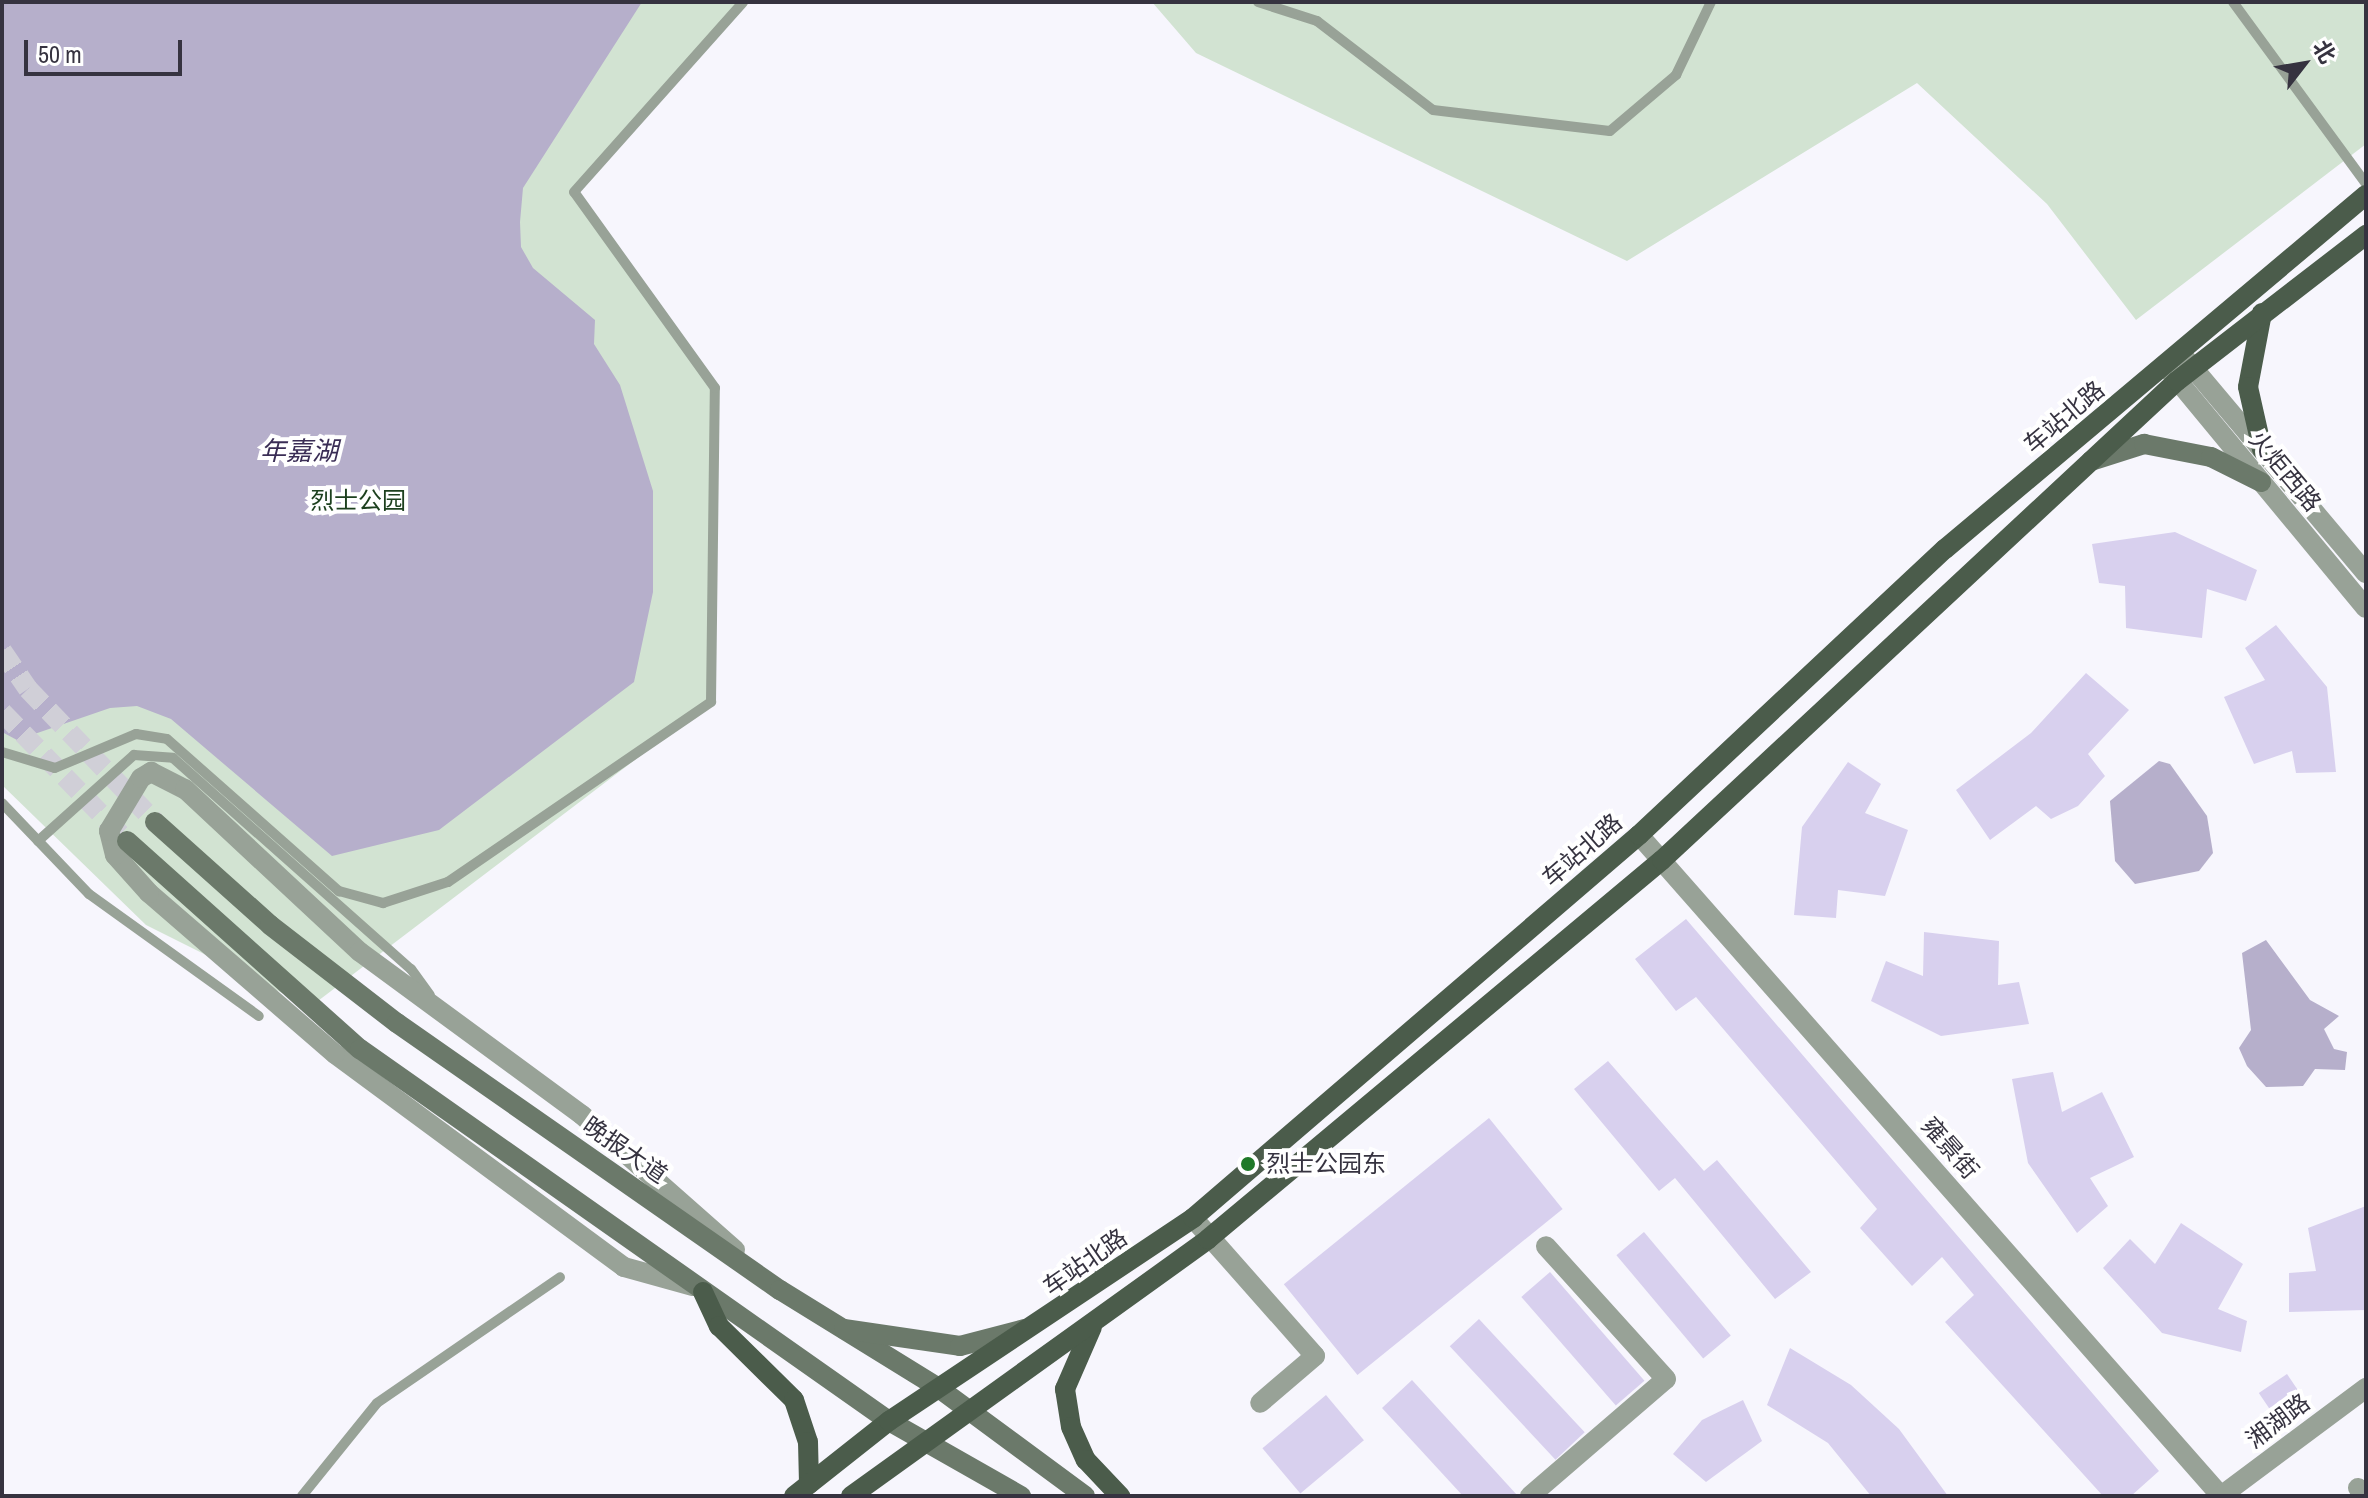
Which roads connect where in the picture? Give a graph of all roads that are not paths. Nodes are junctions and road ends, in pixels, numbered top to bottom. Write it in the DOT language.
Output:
graph roads {
  1 [pos="743,2"];
  2 [pos="1258,2"];
  3 [pos="1711,2"];
  4 [pos="2233,2"];
  5 [pos="2366,184"];
  6 [pos="2366,195"];
  7 [pos="2366,235"];
  8 [pos="2262,313"];
  9 [pos="2179,367"];
  10 [pos="2262,449"];
  11 [pos="2091,461"];
  12 [pos="2261,482"];
  13 [pos="2366,573"];
  14 [pos="2366,608"];
  15 [pos="2,752"];
  16 [pos="2,803"];
  17 [pos="155,822"];
  18 [pos="1639,835"];
  19 [pos="38,841"];
  20 [pos="127,841"];
  21 [pos="1662,860"];
  22 [pos="443,1014"];
  23 [pos="259,1016"];
  24 [pos="1193,1218"];
  25 [pos="1208,1239"];
  26 [pos="1546,1246"];
  27 [pos="560,1277"];
  28 [pos="698,1289"];
  29 [pos="780,1290"];
  30 [pos="1093,1325"];
  31 [pos="1040,1326"];
  32 [pos="840,1329"];
  33 [pos="2366,1388"];
  34 [pos="940,1389"];
  35 [pos="1260,1403"];
  36 [pos="970,1416"];
  37 [pos="889,1421"];
  38 [pos="923,1441"];
  39 [pos="801,1490"];
  40 [pos="302,1496"];
  41 [pos="851,1496"];
  42 [pos="1021,1496"];
  43 [pos="1085,1496"];
  44 [pos="1120,1496"];
  45 [pos="1530,1496"];
  46 [pos="2221,1496"];
  1 -- 15 [label="lane"];
  2 -- 3 [label="lane"];
  4 -- 5 [label="lane"];
  6 -- 9 [label="main road, 车站北路"];
  7 -- 8 [label="main road, 车站北路"];
  8 -- 9 [label="main road, 车站北路"];
  8 -- 10 [label="main road"];
  9 -- 10 [label="street, 火炬西路"];
  9 -- 11 [label="main road, 车站北路"];
  9 -- 12 [label="street, 火炬西路"];
  9 -- 18 [label="main road, 车站北路"];
  10 -- 13 [label="street, 火炬西路"];
  11 -- 12 [label="main road"];
  11 -- 21 [label="main road, 车站北路"];
  12 -- 14 [label="street, 火炬西路"];
  16 -- 19 [label="lane"];
  17 -- 29 [label="main road, 晚报大道"];
  18 -- 21 [label="street, 雍景街"];
  18 -- 24 [label="main road, 车站北路"];
  19 -- 22 [label="lane"];
  19 -- 23 [label="lane"];
  20 -- 28 [label="main road"];
  21 -- 25 [label="main road, 车站北路"];
  21 -- 46 [label="street, 雍景街"];
  22 -- 28 [label="street"];
  22 -- 29 [label="street"];
  24 -- 25 [label="street"];
  24 -- 31 [label="main road, 车站北路"];
  25 -- 30 [label="main road, 车站北路"];
  25 -- 35 [label="street"];
  26 -- 45 [label="street"];
  27 -- 40 [label="lane"];
  28 -- 37 [label="main road"];
  28 -- 39 [label="main road"];
  29 -- 32 [label="main road, 晚报大道"];
  30 -- 36 [label="main road, 车站北路"];
  30 -- 44 [label="main road"];
  31 -- 32 [label="main road"];
  31 -- 34 [label="main road, 车站北路"];
  32 -- 34 [label="main road, 晚报大道"];
  33 -- 46 [label="street, 湘湖路"];
  34 -- 36 [label="main road, 晚报大道"];
  34 -- 37 [label="main road, 车站北路"];
  36 -- 38 [label="main road, 车站北路"];
  36 -- 43 [label="main road, 晚报大道"];
  37 -- 38 [label="main road"];
  37 -- 39 [label="main road, 车站北路"];
  38 -- 41 [label="main road, 车站北路"];
  38 -- 42 [label="main road"];
}
